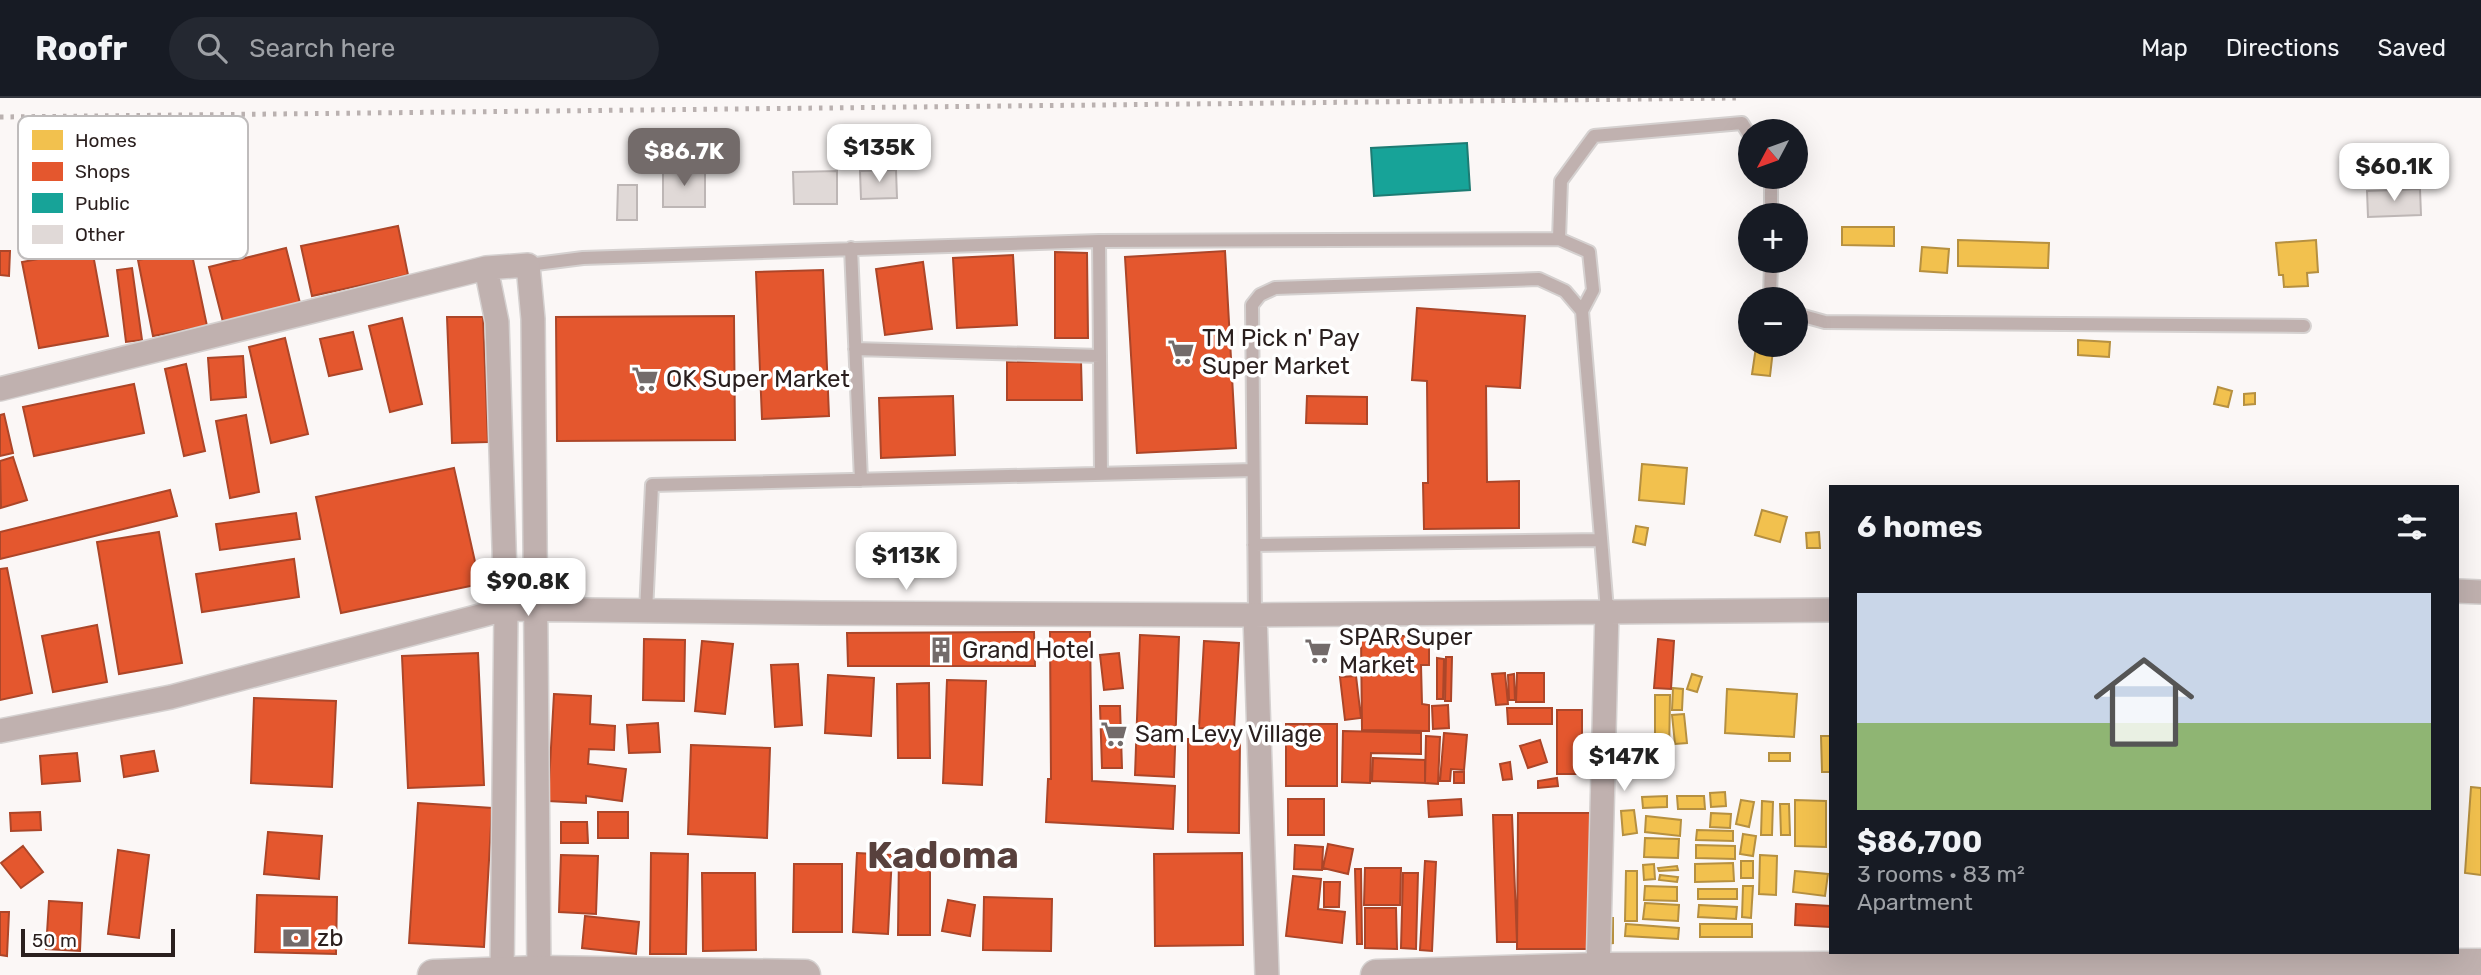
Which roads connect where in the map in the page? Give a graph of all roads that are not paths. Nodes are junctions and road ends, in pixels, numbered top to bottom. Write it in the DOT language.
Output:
graph roads {
  1 [pos="1738,123"];
  2 [pos="1559,239"];
  3 [pos="1099,241"];
  4 [pos="851,248"];
  5 [pos="528,265"];
  6 [pos="486,268"];
  7 [pos="1582,311"];
  8 [pos="1808,318"];
  9 [pos="2304,327"];
  10 [pos="855,349"];
  11 [pos="1100,356"];
  12 [pos="0,389"];
  13 [pos="1253,470"];
  14 [pos="1101,474"];
  15 [pos="861,480"];
  16 [pos="1601,540"];
  17 [pos="1254,545"];
  18 [pos="2459,591"];
  19 [pos="2481,593"];
  20 [pos="506,609"];
  21 [pos="534,610"];
  22 [pos="1607,610"];
  23 [pos="1829,610"];
  24 [pos="646,612"];
  25 [pos="1255,615"];
  26 [pos="0,731"];
  27 [pos="2481,964"];
  28 [pos="2040,965"];
  29 [pos="1598,971"];
  30 [pos="502,973"];
  31 [pos="539,973"];
  32 [pos="433,975"];
  33 [pos="805,975"];
  34 [pos="1267,975"];
  35 [pos="1376,975"];
  1 -- 2 [label="lane"];
  2 -- 3 [label="lane"];
  2 -- 7 [label="lane"];
  3 -- 4 [label="lane"];
  3 -- 11 [label="lane"];
  4 -- 5 [label="lane"];
  4 -- 10 [label="lane"];
  5 -- 6 [label="street"];
  5 -- 21 [label="street"];
  6 -- 12 [label="street"];
  6 -- 20 [label="street"];
  7 -- 13 [label="lane"];
  7 -- 16 [label="lane"];
  8 -- 9 [label="lane"];
  10 -- 11 [label="lane"];
  10 -- 15 [label="lane"];
  11 -- 14 [label="lane"];
  13 -- 14 [label="lane"];
  13 -- 17 [label="lane"];
  14 -- 15 [label="lane"];
  15 -- 24 [label="lane"];
  16 -- 17 [label="lane"];
  16 -- 22 [label="lane"];
  17 -- 25 [label="lane"];
  18 -- 19 [label="street"];
  20 -- 21 [label="street"];
  20 -- 26 [label="street"];
  20 -- 30 [label="street"];
  21 -- 24 [label="street"];
  21 -- 31 [label="street"];
  22 -- 23 [label="street"];
  22 -- 25 [label="street"];
  22 -- 29 [label="street"];
  24 -- 25 [label="street"];
  25 -- 34 [label="street"];
  27 -- 28 [label="street"];
  28 -- 29 [label="street"];
  29 -- 35 [label="street"];
  30 -- 31 [label="street"];
  30 -- 32 [label="street"];
  31 -- 33 [label="street"];
}
